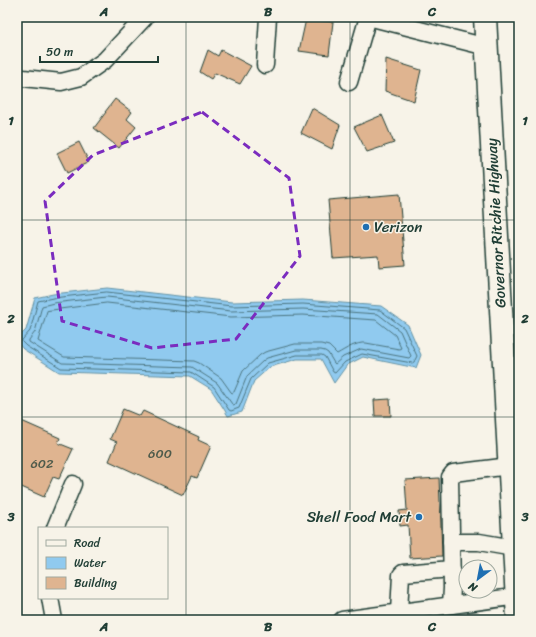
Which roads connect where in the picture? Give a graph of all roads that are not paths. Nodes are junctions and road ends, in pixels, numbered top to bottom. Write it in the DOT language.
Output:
graph roads {
  1 [pos="145,17"];
  2 [pos="268,17"];
  3 [pos="368,17"];
  4 [pos="485,17"];
  5 [pos="486,47"];
  6 [pos="265,65"];
  7 [pos="23,78"];
  8 [pos="349,82"];
  9 [pos="510,466"];
  10 [pos="73,484"];
  11 [pos="55,527"];
  12 [pos="451,542"];
  13 [pos="514,548"];
  14 [pos="452,569"];
  15 [pos="518,596"];
  16 [pos="50,599"];
  17 [pos="451,605"];
  18 [pos="399,612"];
  19 [pos="54,620"];
  20 [pos="342,620"];
  21 [pos="518,620"];
  1 -- 7 [label="street"];
  2 -- 6 [label="street"];
  3 -- 5 [label="street"];
  3 -- 8 [label="street"];
  4 -- 5 [label="highway, Governor Ritchie Highway"];
  5 -- 9 [label="highway, Governor Ritchie Highway"];
  9 -- 12 [label="street"];
  9 -- 13 [label="highway, Governor Ritchie Highway"];
  10 -- 11 [label="street"];
  12 -- 13 [label="street"];
  12 -- 14 [label="street"];
  13 -- 15 [label="highway, Governor Ritchie Highway"];
  14 -- 17 [label="street"];
  14 -- 18 [label="street"];
  15 -- 17 [label="street"];
  15 -- 21 [label="highway, Governor Ritchie Highway"];
  16 -- 19 [label="street"];
  17 -- 18 [label="street"];
  18 -- 20 [label="street"];
}
